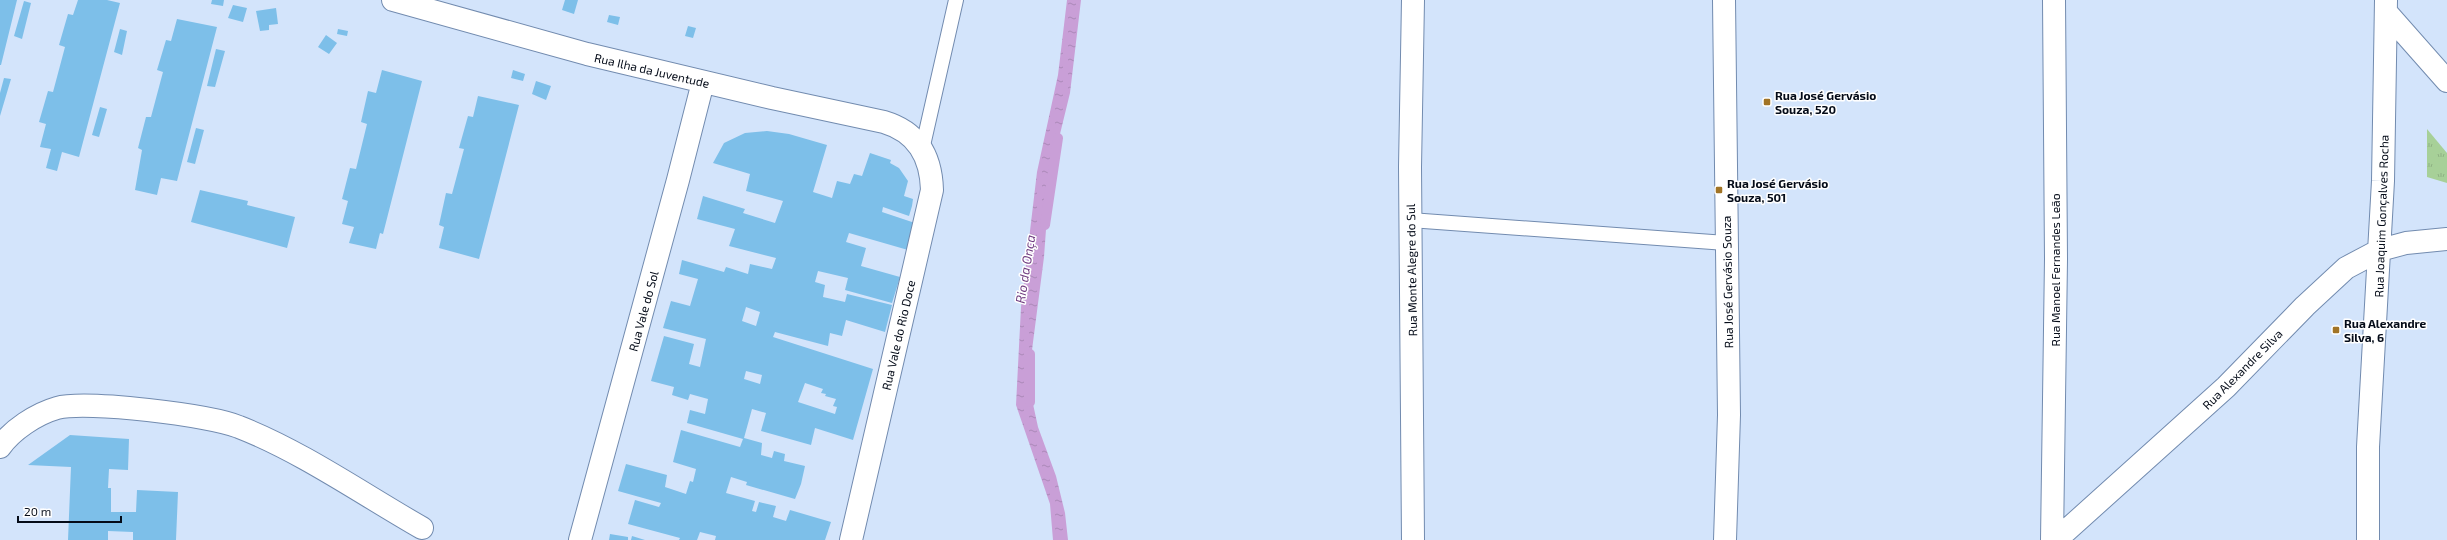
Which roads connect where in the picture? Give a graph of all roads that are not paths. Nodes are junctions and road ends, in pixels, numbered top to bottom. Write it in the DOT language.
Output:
graph roads {
  1 [pos="393,0"];
  2 [pos="956,0"];
  3 [pos="1413,0"];
  4 [pos="1724,0"];
  5 [pos="2054,0"];
  6 [pos="2386,6"];
  7 [pos="2447,81"];
  8 [pos="703,82"];
  9 [pos="916,143"];
  10 [pos="1410,220"];
  11 [pos="2447,239"];
  12 [pos="1726,243"];
  13 [pos="2380,250"];
  14 [pos="0,447"];
  15 [pos="422,528"];
  16 [pos="580,540"];
  17 [pos="851,540"];
  18 [pos="1413,540"];
  19 [pos="1725,540"];
  20 [pos="2052,540"];
  21 [pos="2056,540"];
  22 [pos="2368,540"];
  1 -- 8 [label="street, Rua Ilha da Juventude"];
  2 -- 9 [label="lane"];
  3 -- 10 [label="street, Rua Monte Alegre do Sul"];
  4 -- 12 [label="street, Rua José Gervásio Souza"];
  5 -- 20 [label="street, Rua Manoel Fernandes Leão"];
  6 -- 7 [label="street, Rua Joaquim Gonçalves Rocha"];
  6 -- 13 [label="street, Rua Joaquim Gonçalves Rocha"];
  8 -- 9 [label="street, Rua Ilha da Juventude"];
  8 -- 16 [label="street, Rua Vale do Sol"];
  9 -- 17 [label="street, Rua Vale do Rio Doce"];
  10 -- 12 [label="lane"];
  10 -- 18 [label="street, Rua Monte Alegre do Sul"];
  11 -- 13 [label="street, Rua Alexandre Silva"];
  12 -- 19 [label="street, Rua José Gervásio Souza"];
  13 -- 21 [label="street, Rua Alexandre Silva"];
  13 -- 22 [label="street, Rua Joaquim Gonçalves Rocha"];
  14 -- 15 [label="street"];
}
